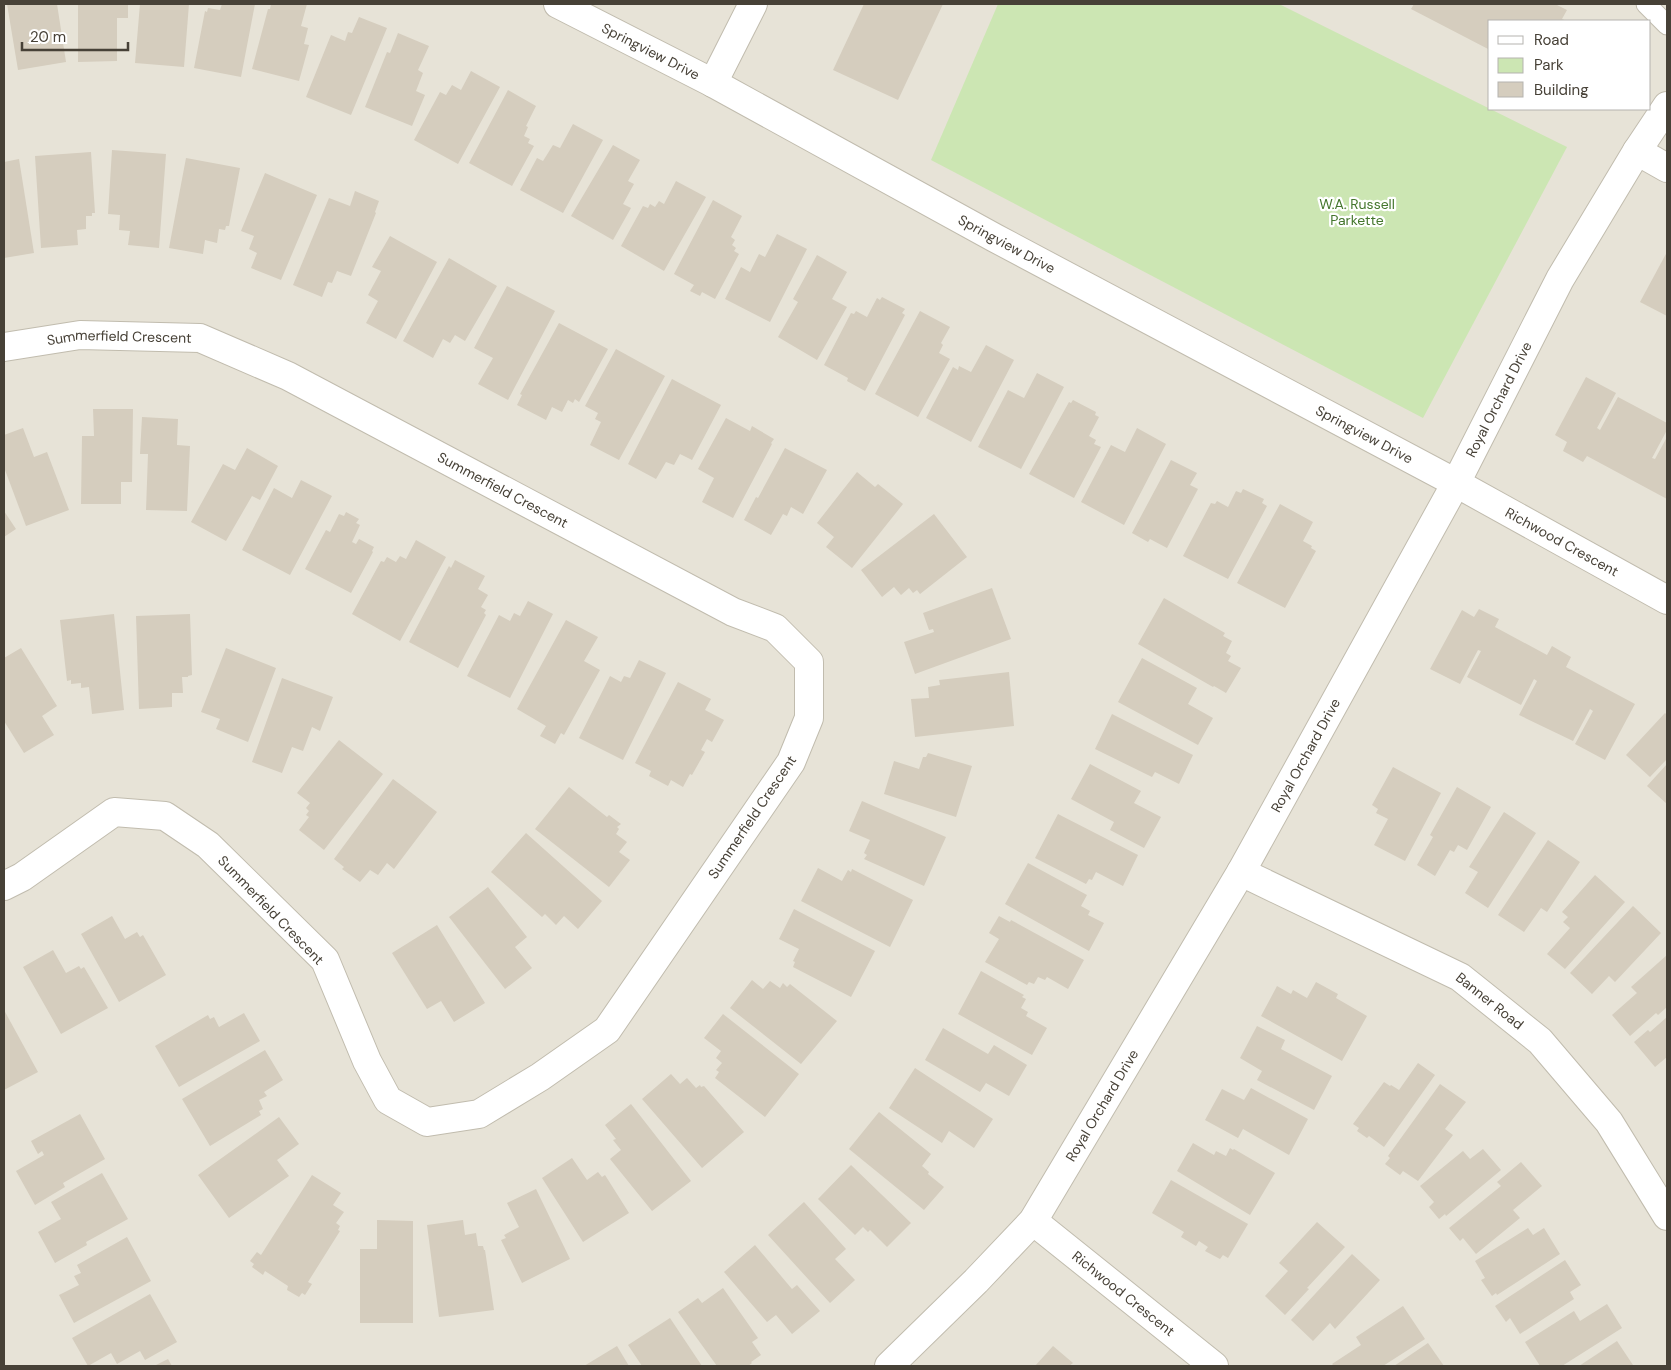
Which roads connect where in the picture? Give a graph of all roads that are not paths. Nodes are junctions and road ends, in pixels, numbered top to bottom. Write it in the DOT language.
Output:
graph roads {
  1 [pos="558,4"];
  2 [pos="753,4"];
  3 [pos="1646,4"];
  4 [pos="1667,25"];
  5 [pos="713,83"];
  6 [pos="1667,106"];
  7 [pos="1637,151"];
  8 [pos="1667,168"];
  9 [pos="4,347"];
  10 [pos="1456,483"];
  11 [pos="1667,600"];
  12 [pos="1241,872"];
  13 [pos="4,886"];
  14 [pos="1667,1216"];
  15 [pos="1033,1221"];
  16 [pos="889,1366"];
  17 [pos="1214,1366"];
  1 -- 5 [label="street, Springview Drive"];
  2 -- 5 [label="street"];
  3 -- 4 [label="lane"];
  5 -- 10 [label="street, Springview Drive"];
  6 -- 7 [label="street, Royal Orchard Drive"];
  7 -- 8 [label="street"];
  7 -- 10 [label="street, Royal Orchard Drive"];
  9 -- 13 [label="street, Summerfield Crescent"];
  10 -- 11 [label="street, Richwood Crescent"];
  10 -- 12 [label="street, Royal Orchard Drive"];
  12 -- 14 [label="street, Banner Road"];
  12 -- 15 [label="street, Royal Orchard Drive"];
  15 -- 16 [label="street, Royal Orchard Drive"];
  15 -- 17 [label="street, Richwood Crescent"];
}
